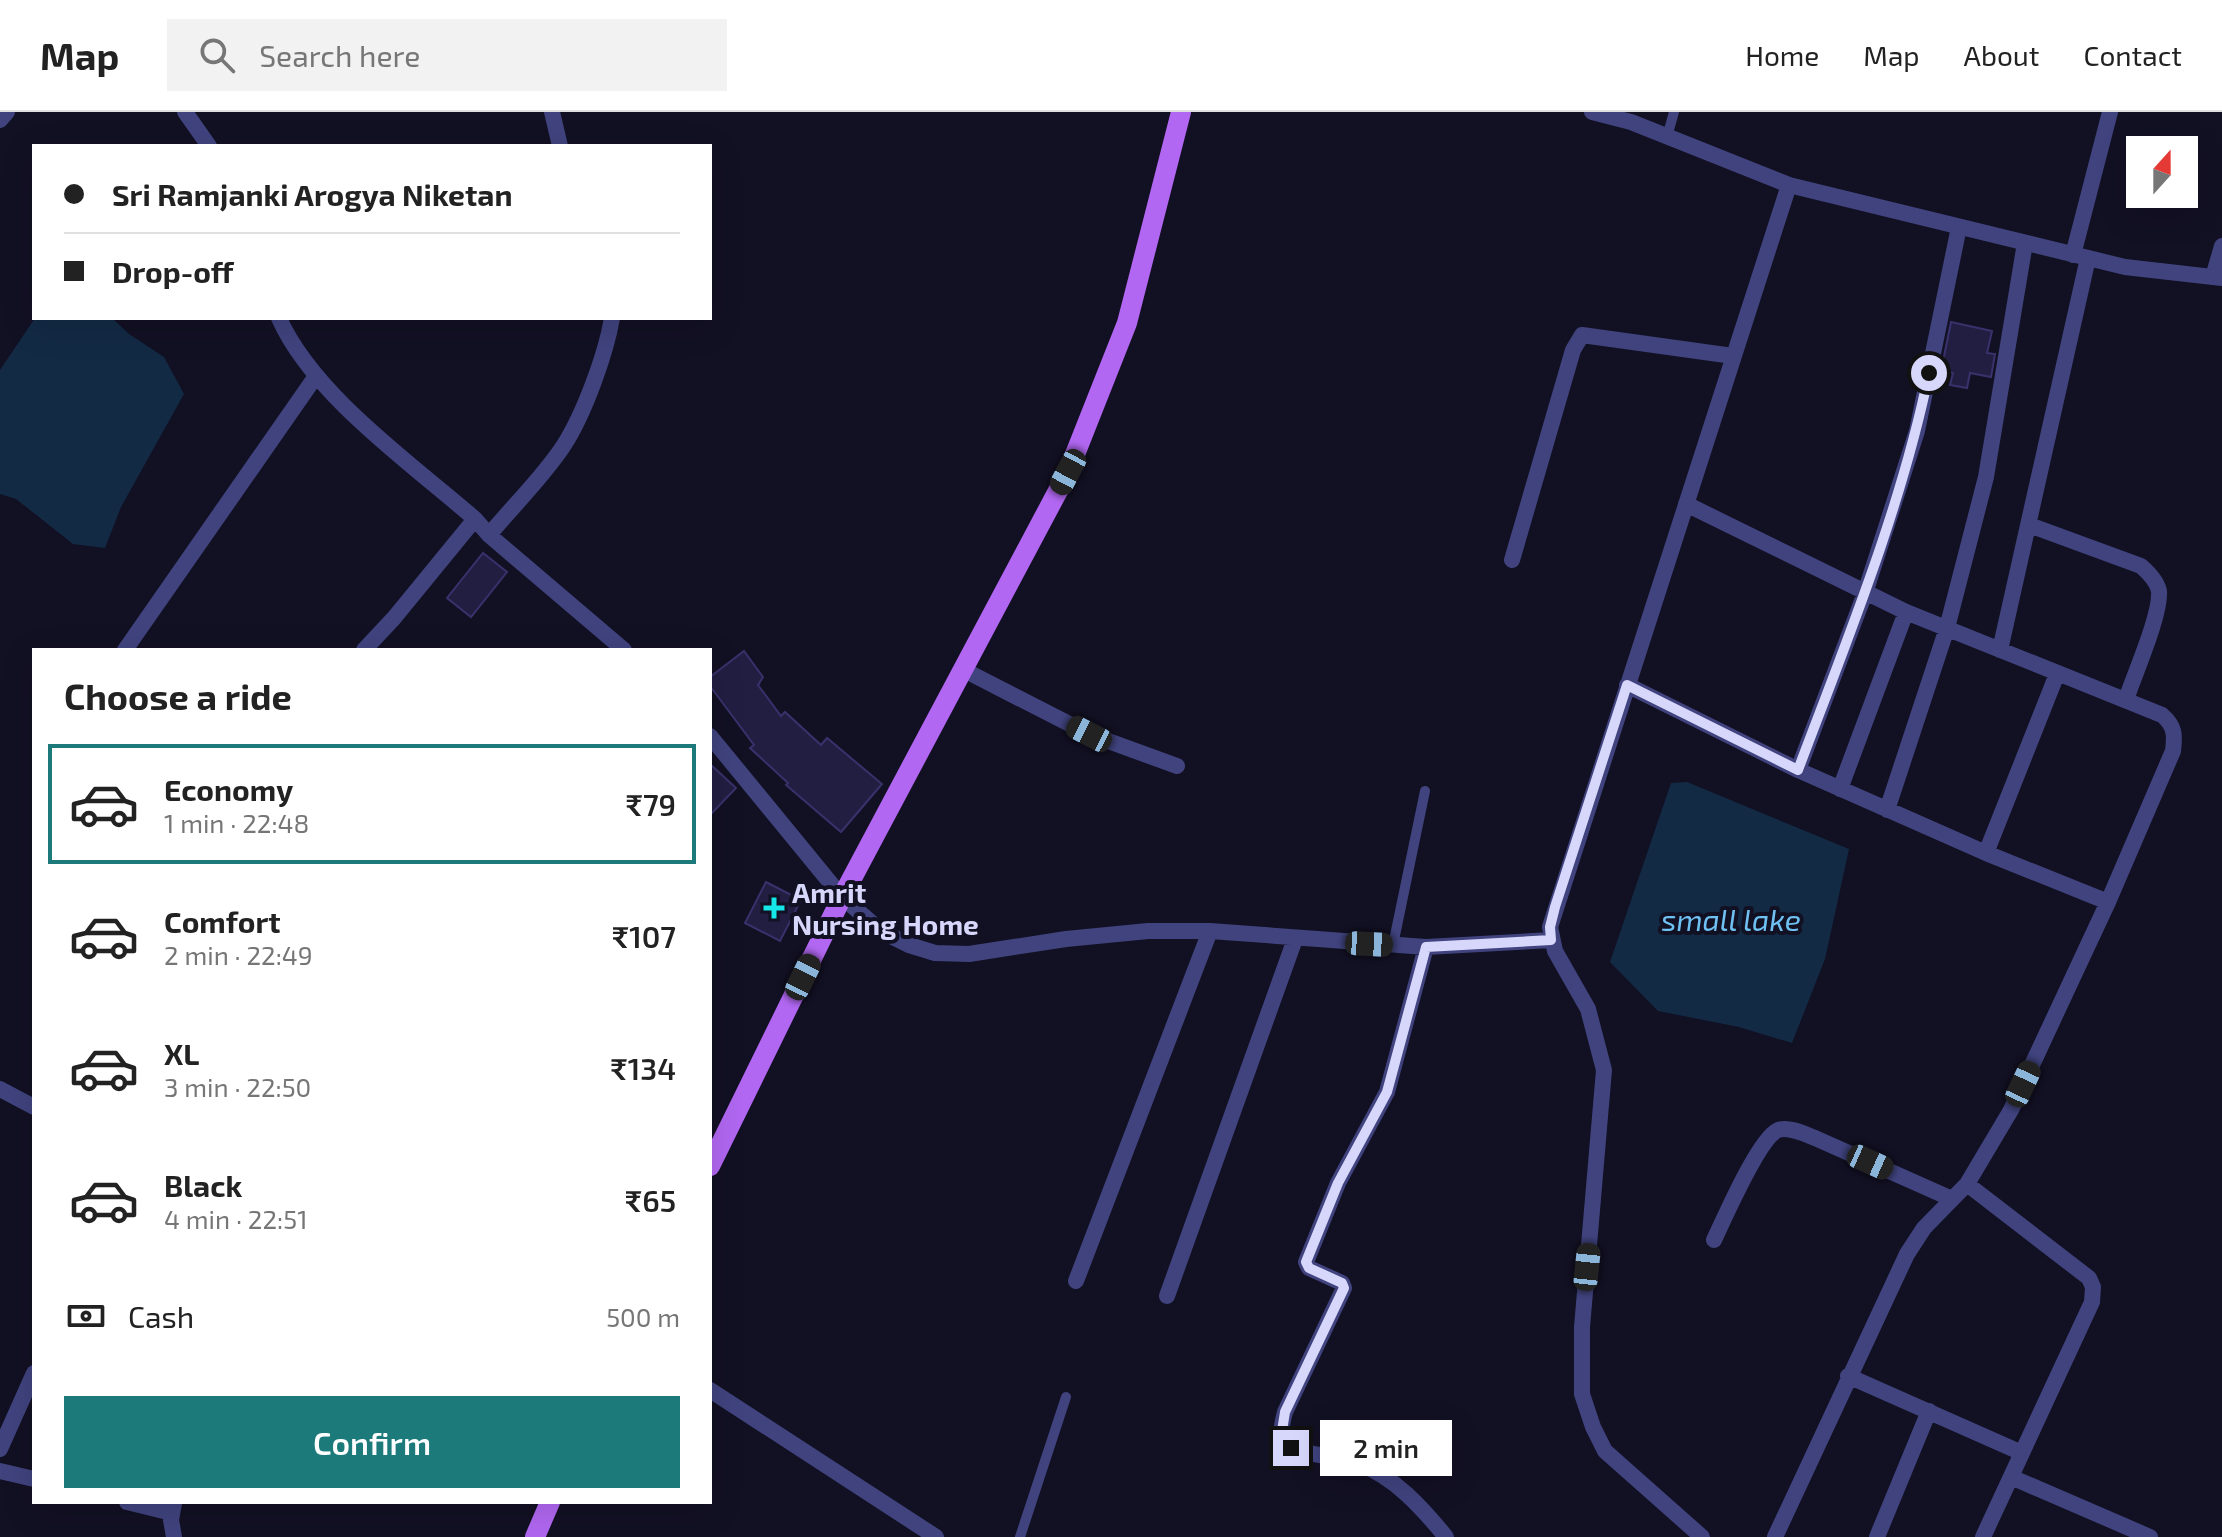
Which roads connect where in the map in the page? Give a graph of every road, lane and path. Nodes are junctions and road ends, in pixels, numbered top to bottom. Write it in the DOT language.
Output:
graph roads {
  1 [pos="7,112"];
  2 [pos="185,112"];
  3 [pos="552,112"];
  4 [pos="1181,112"];
  5 [pos="1592,112"];
  6 [pos="1674,112"];
  7 [pos="2110,112"];
  8 [pos="0,120"];
  9 [pos="1667,137"];
  10 [pos="208,144"];
  11 [pos="560,144"];
  12 [pos="1789,185"];
  13 [pos="1959,227"];
  14 [pos="2025,243"];
  15 [pos="2222,246"];
  16 [pos="2080,257"];
  17 [pos="2218,278"];
  18 [pos="280,320"];
  19 [pos="612,320"];
  20 [pos="1733,356"];
  21 [pos="316,376"];
  22 [pos="1686,504"];
  23 [pos="475,519"];
  24 [pos="2029,525"];
  25 [pos="489,535"];
  26 [pos="1512,560"];
  27 [pos="1865,593"];
  28 [pos="1906,612"];
  29 [pos="1947,628"];
  30 [pos="126,648"];
  31 [pos="366,648"];
  32 [pos="622,648"];
  33 [pos="2000,650"];
  34 [pos="964,670"];
  35 [pos="2057,674"];
  36 [pos="1627,685"];
  37 [pos="2126,700"];
  38 [pos="712,738"];
  39 [pos="1177,766"];
  40 [pos="1798,770"];
  41 [pos="1840,789"];
  42 [pos="1425,791"];
  43 [pos="1887,810"];
  44 [pos="1986,853"];
  45 [pos="842,897"];
  46 [pos="2108,902"];
  47 [pos="1210,931"];
  48 [pos="1295,939"];
  49 [pos="1551,940"];
  50 [pos="1393,945"];
  51 [pos="1426,947"];
  52 [pos="0,1089"];
  53 [pos="32,1106"];
  54 [pos="712,1162"];
  55 [pos="1967,1184"];
  56 [pos="1952,1199"];
  57 [pos="1714,1240"];
  58 [pos="1076,1281"];
  59 [pos="1167,1296"];
  60 [pos="1848,1376"];
  61 [pos="32,1377"];
  62 [pos="712,1391"];
  63 [pos="1066,1397"];
  64 [pos="1929,1411"];
  65 [pos="0,1449"];
  66 [pos="2022,1453"];
  67 [pos="0,1471"];
  68 [pos="2011,1477"];
  69 [pos="32,1479"];
  70 [pos="142,1504"];
  71 [pos="549,1504"];
  72 [pos="173,1508"];
  73 [pos="174,1537"];
  74 [pos="535,1537"];
  75 [pos="936,1537"];
  76 [pos="1020,1537"];
  77 [pos="1446,1537"];
  78 [pos="1702,1537"];
  79 [pos="1775,1537"];
  80 [pos="1877,1537"];
  81 [pos="1983,1537"];
  82 [pos="2150,1537"];
  1 -- 8 [label="street"];
  2 -- 10 [label="street"];
  3 -- 11 [label="street"];
  4 -- 34 [label="main road"];
  5 -- 9 [label="street"];
  6 -- 9 [label="lane"];
  7 -- 16 [label="street"];
  9 -- 12 [label="street"];
  12 -- 13 [label="street"];
  12 -- 20 [label="street"];
  13 -- 14 [label="street"];
  13 -- 27 [label="street"];
  14 -- 16 [label="street"];
  14 -- 29 [label="street"];
  15 -- 17 [label="street"];
  16 -- 17 [label="street"];
  16 -- 24 [label="street"];
  18 -- 21 [label="street"];
  19 -- 25 [label="street"];
  20 -- 22 [label="street"];
  20 -- 26 [label="street"];
  21 -- 23 [label="street"];
  21 -- 30 [label="street"];
  22 -- 27 [label="street"];
  22 -- 36 [label="street"];
  23 -- 25 [label="street"];
  23 -- 31 [label="street"];
  24 -- 33 [label="street"];
  24 -- 37 [label="street"];
  25 -- 32 [label="street"];
  27 -- 28 [label="street"];
  27 -- 40 [label="street"];
  28 -- 29 [label="street"];
  28 -- 41 [label="street"];
  29 -- 33 [label="street"];
  29 -- 43 [label="street"];
  33 -- 35 [label="street"];
  34 -- 39 [label="street"];
  34 -- 45 [label="main road"];
  35 -- 37 [label="street"];
  35 -- 44 [label="street"];
  36 -- 40 [label="street"];
  36 -- 49 [label="street"];
  37 -- 46 [label="street"];
  38 -- 45 [label="street"];
  40 -- 41 [label="street"];
  41 -- 43 [label="street"];
  42 -- 50 [label="lane"];
  43 -- 44 [label="street"];
  44 -- 46 [label="street"];
  45 -- 47 [label="street"];
  45 -- 54 [label="main road"];
  46 -- 55 [label="street"];
  47 -- 48 [label="street"];
  47 -- 58 [label="street"];
  48 -- 50 [label="street"];
  48 -- 59 [label="street"];
  49 -- 51 [label="street"];
  49 -- 78 [label="street"];
  50 -- 51 [label="street"];
  51 -- 77 [label="street"];
  52 -- 53 [label="street"];
  55 -- 56 [label="street"];
  55 -- 66 [label="street"];
  56 -- 57 [label="street"];
  56 -- 60 [label="street"];
  60 -- 64 [label="street"];
  60 -- 79 [label="street"];
  61 -- 65 [label="street"];
  62 -- 75 [label="street"];
  63 -- 76 [label="lane"];
  64 -- 66 [label="street"];
  64 -- 80 [label="street"];
  66 -- 68 [label="street"];
  67 -- 69 [label="street"];
  68 -- 81 [label="street"];
  68 -- 82 [label="street"];
  70 -- 72 [label="street"];
  71 -- 74 [label="main road"];
  72 -- 73 [label="street"];
}
